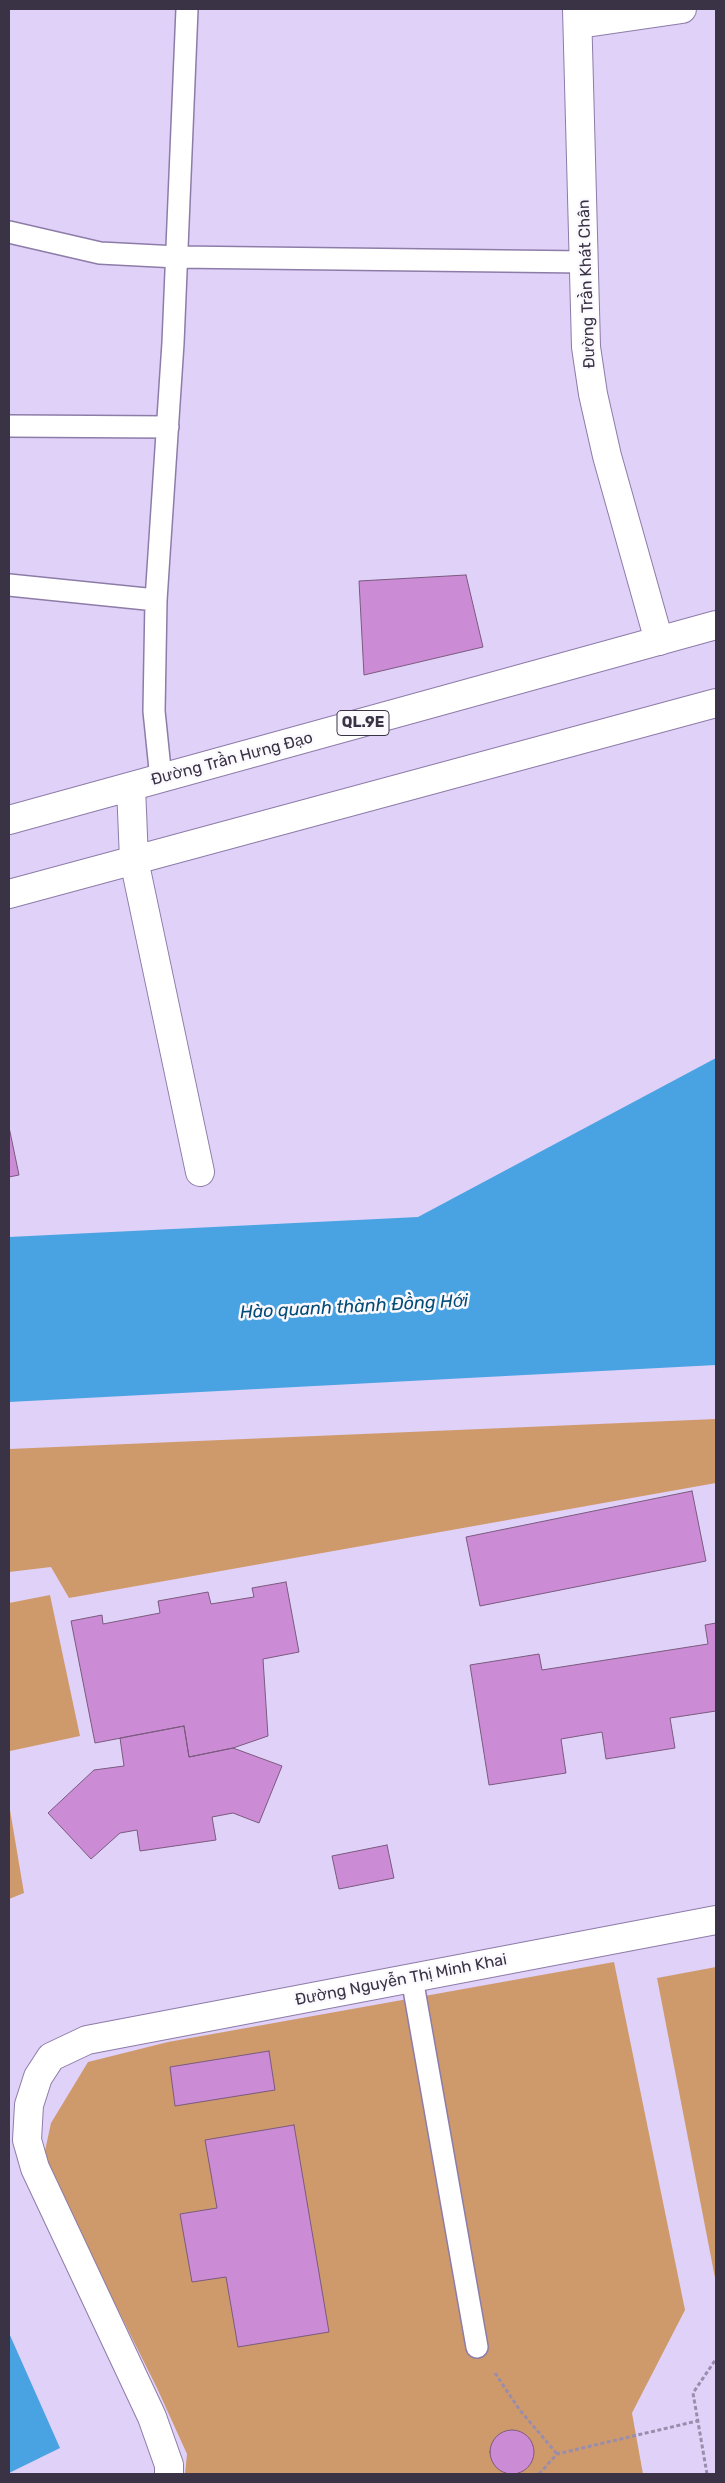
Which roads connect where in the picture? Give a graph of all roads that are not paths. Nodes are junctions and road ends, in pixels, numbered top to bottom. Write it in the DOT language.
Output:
graph roads {
  1 [pos="187,9"];
  2 [pos="682,9"];
  3 [pos="578,16"];
  4 [pos="9,232"];
  5 [pos="177,257"];
  6 [pos="585,262"];
  7 [pos="9,426"];
  8 [pos="168,427"];
  9 [pos="9,585"];
  10 [pos="156,600"];
  11 [pos="716,625"];
  12 [pos="659,641"];
  13 [pos="716,703"];
  14 [pos="161,779"];
  15 [pos="131,787"];
  16 [pos="9,820"];
  17 [pos="134,860"];
  18 [pos="9,894"];
  19 [pos="200,1172"];
  20 [pos="716,1920"];
  21 [pos="412,1978"];
  22 [pos="477,2348"];
  23 [pos="168,2474"];
  1 -- 5 [label="lane"];
  2 -- 3 [label="street"];
  3 -- 6 [label="street, Đường Trần Khát Chân"];
  4 -- 5 [label="lane"];
  5 -- 6 [label="lane"];
  5 -- 8 [label="lane"];
  6 -- 12 [label="street, Đường Trần Khát Chân"];
  7 -- 8 [label="lane"];
  8 -- 10 [label="lane"];
  9 -- 10 [label="lane"];
  10 -- 14 [label="lane"];
  11 -- 12 [label="street, Đường Trần Hưng Đạo / QL.9E"];
  12 -- 14 [label="street, Đường Trần Hưng Đạo / QL.9E"];
  13 -- 17 [label="street"];
  14 -- 15 [label="street, Đường Trần Hưng Đạo / QL.9E"];
  15 -- 16 [label="street, Đường Trần Hưng Đạo / QL.9E"];
  15 -- 17 [label="street"];
  17 -- 18 [label="street"];
  17 -- 19 [label="street"];
  20 -- 21 [label="street, Đường Nguyễn Thị Minh Khai"];
  21 -- 22 [label="lane"];
  21 -- 23 [label="street, Đường Nguyễn Thị Minh Khai"];
}
